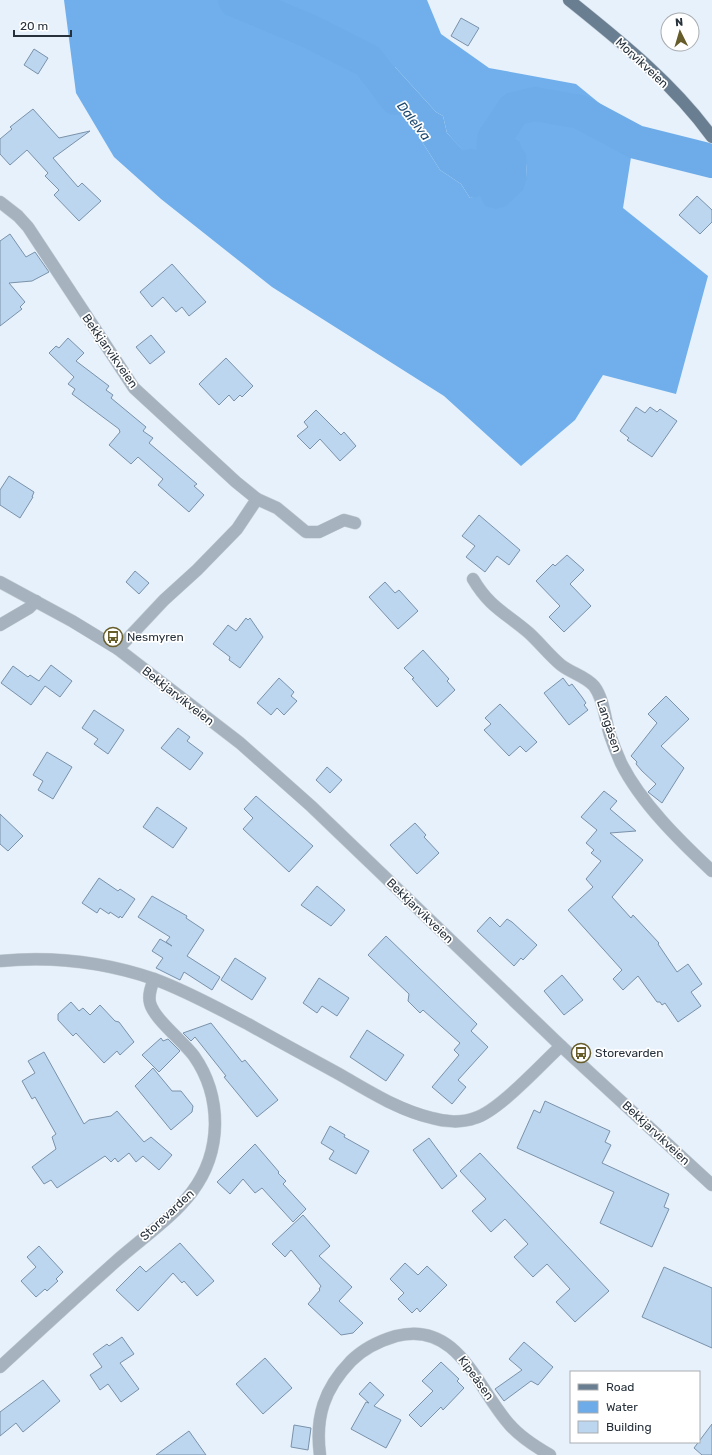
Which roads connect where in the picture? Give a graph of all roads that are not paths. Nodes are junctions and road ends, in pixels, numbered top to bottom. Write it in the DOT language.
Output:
graph roads {
  1 [pos="569,0"];
  2 [pos="710,135"];
  3 [pos="0,202"];
  4 [pos="257,499"];
  5 [pos="355,523"];
  6 [pos="473,579"];
  7 [pos="0,582"];
  8 [pos="36,601"];
  9 [pos="0,625"];
  10 [pos="118,649"];
  11 [pos="712,871"];
  12 [pos="0,961"];
  13 [pos="154,979"];
  14 [pos="561,1046"];
  15 [pos="712,1185"];
  16 [pos="0,1367"];
  17 [pos="320,1455"];
  18 [pos="550,1455"];
  1 -- 2 [label="main road, Morvikveien"];
  3 -- 4 [label="street, Bekkjarvikveien"];
  4 -- 5 [label="street, Bekkjarvikveien"];
  4 -- 10 [label="street"];
  6 -- 11 [label="street, Langåsen"];
  7 -- 8 [label="street, Bekkjarvikveien"];
  8 -- 9 [label="street"];
  8 -- 10 [label="street, Bekkjarvikveien"];
  10 -- 14 [label="street, Bekkjarvikveien"];
  12 -- 13 [label="street"];
  13 -- 14 [label="street"];
  13 -- 16 [label="street, Storevarden"];
  14 -- 15 [label="street, Bekkjarvikveien"];
  17 -- 18 [label="street, Kipeåsen"];
}
